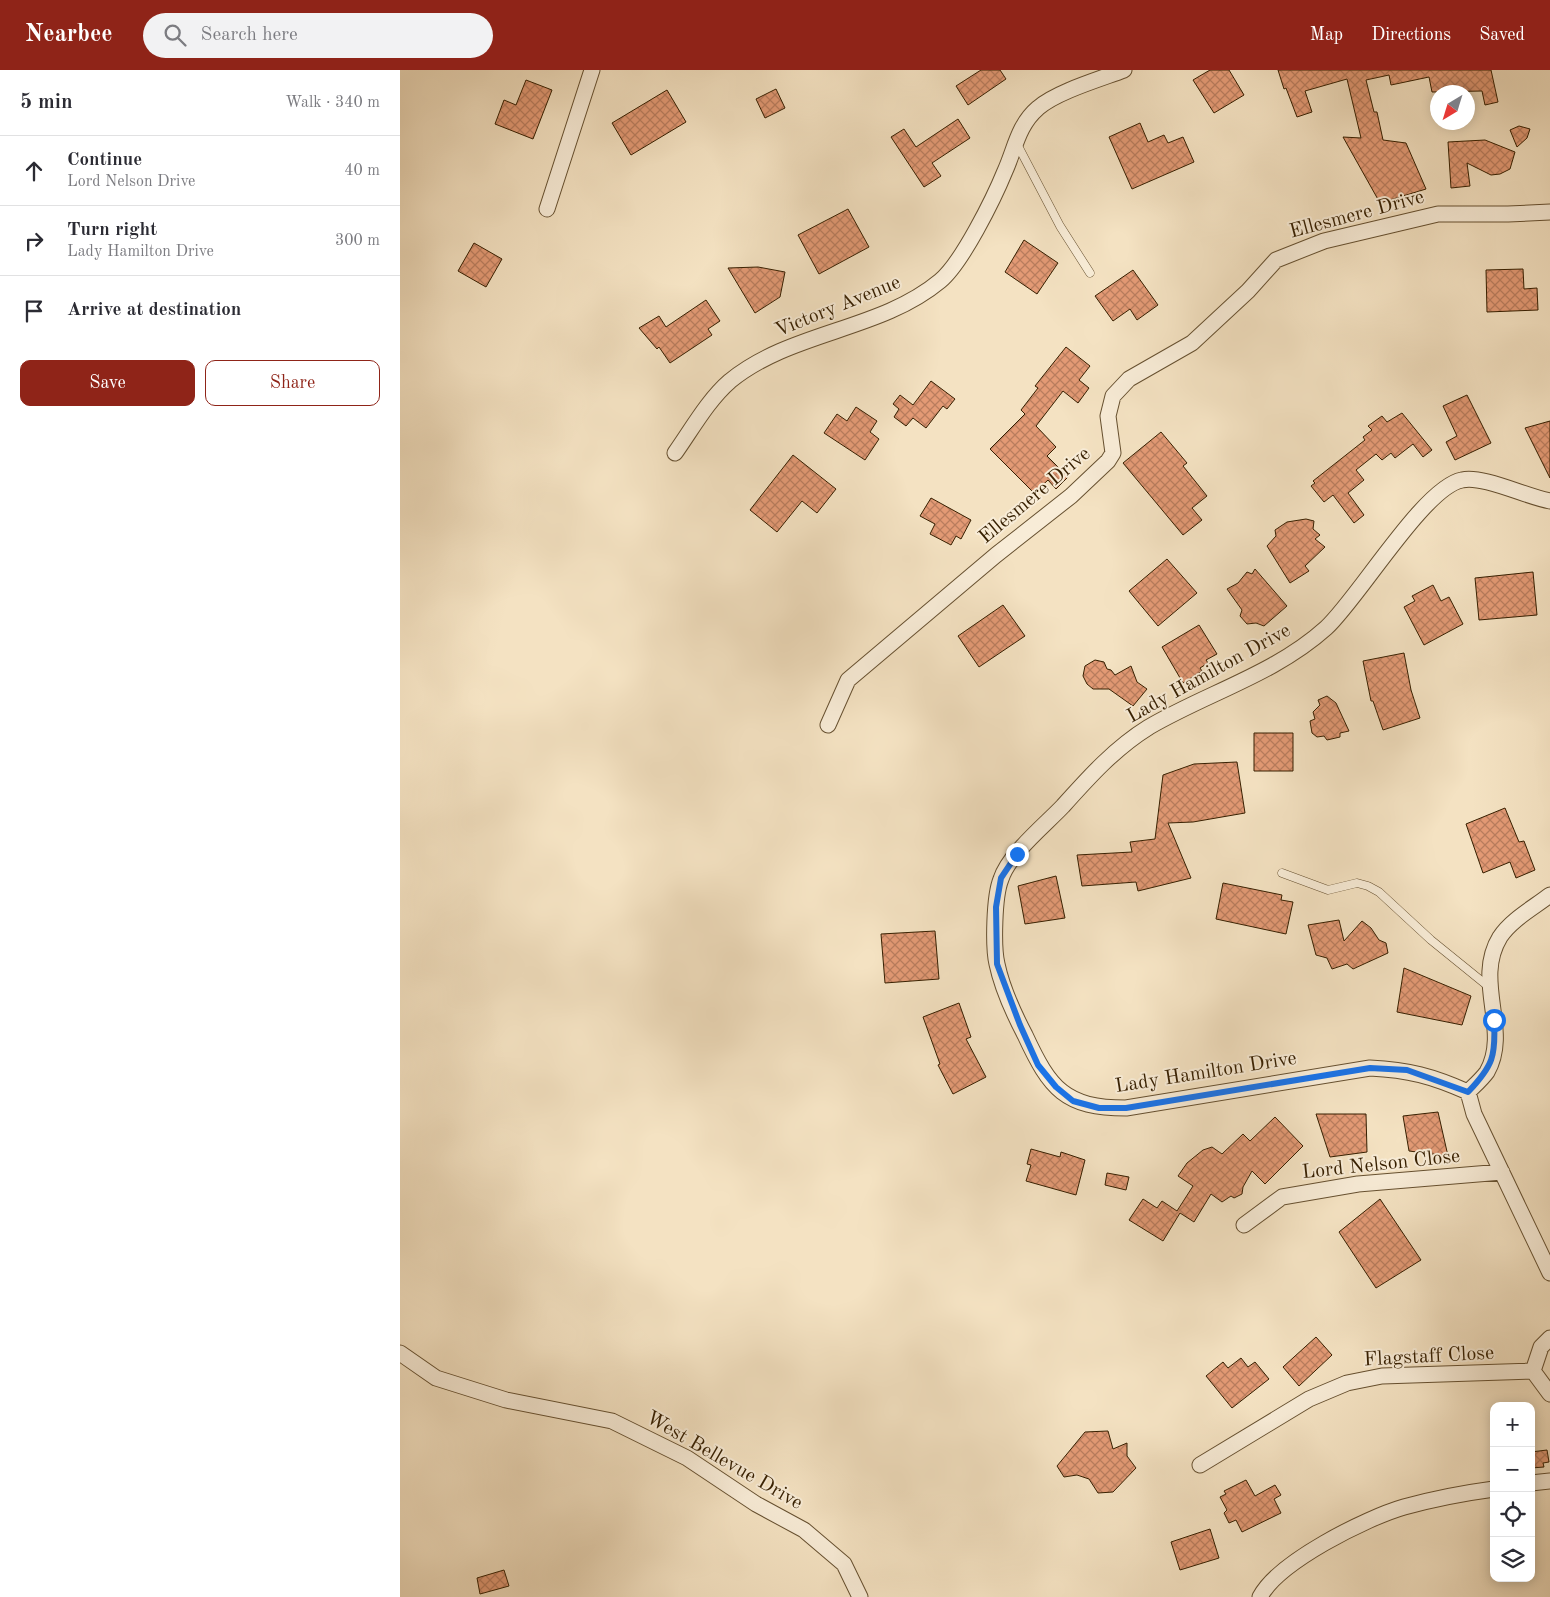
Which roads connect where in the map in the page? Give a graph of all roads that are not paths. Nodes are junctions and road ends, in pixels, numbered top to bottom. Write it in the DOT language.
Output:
graph roads {
  1 [pos="592,70"];
  2 [pos="1124,70"];
  3 [pos="1015,140"];
  4 [pos="547,209"];
  5 [pos="1550,212"];
  6 [pos="1090,273"];
  7 [pos="675,453"];
  8 [pos="1550,501"];
  9 [pos="828,725"];
  10 [pos="1282,873"];
  11 [pos="1550,895"];
  12 [pos="1489,988"];
  13 [pos="1468,1092"];
  14 [pos="1502,1172"];
  15 [pos="1244,1225"];
  16 [pos="1550,1273"];
  17 [pos="1550,1338"];
  18 [pos="400,1353"];
  19 [pos="1533,1371"];
  20 [pos="1550,1394"];
  21 [pos="1200,1465"];
  22 [pos="1550,1481"];
  23 [pos="1535,1483"];
  24 [pos="1490,1490"];
  25 [pos="860,1597"];
  26 [pos="1260,1597"];
  1 -- 4 [label="street"];
  2 -- 3 [label="street, Victory Avenue"];
  3 -- 6 [label="lane"];
  3 -- 7 [label="street, Victory Avenue"];
  5 -- 9 [label="street, Ellesmere Drive"];
  8 -- 13 [label="street, Lady Hamilton Drive"];
  10 -- 12 [label="lane"];
  11 -- 12 [label="street"];
  12 -- 13 [label="street"];
  13 -- 14 [label="street"];
  14 -- 15 [label="street, Lord Nelson Close"];
  14 -- 16 [label="street"];
  17 -- 19 [label="street"];
  18 -- 25 [label="street, West Bellevue Drive"];
  19 -- 20 [label="street"];
  19 -- 21 [label="street, Flagstaff Close"];
  22 -- 23 [label="street"];
  24 -- 26 [label="street"];
}
